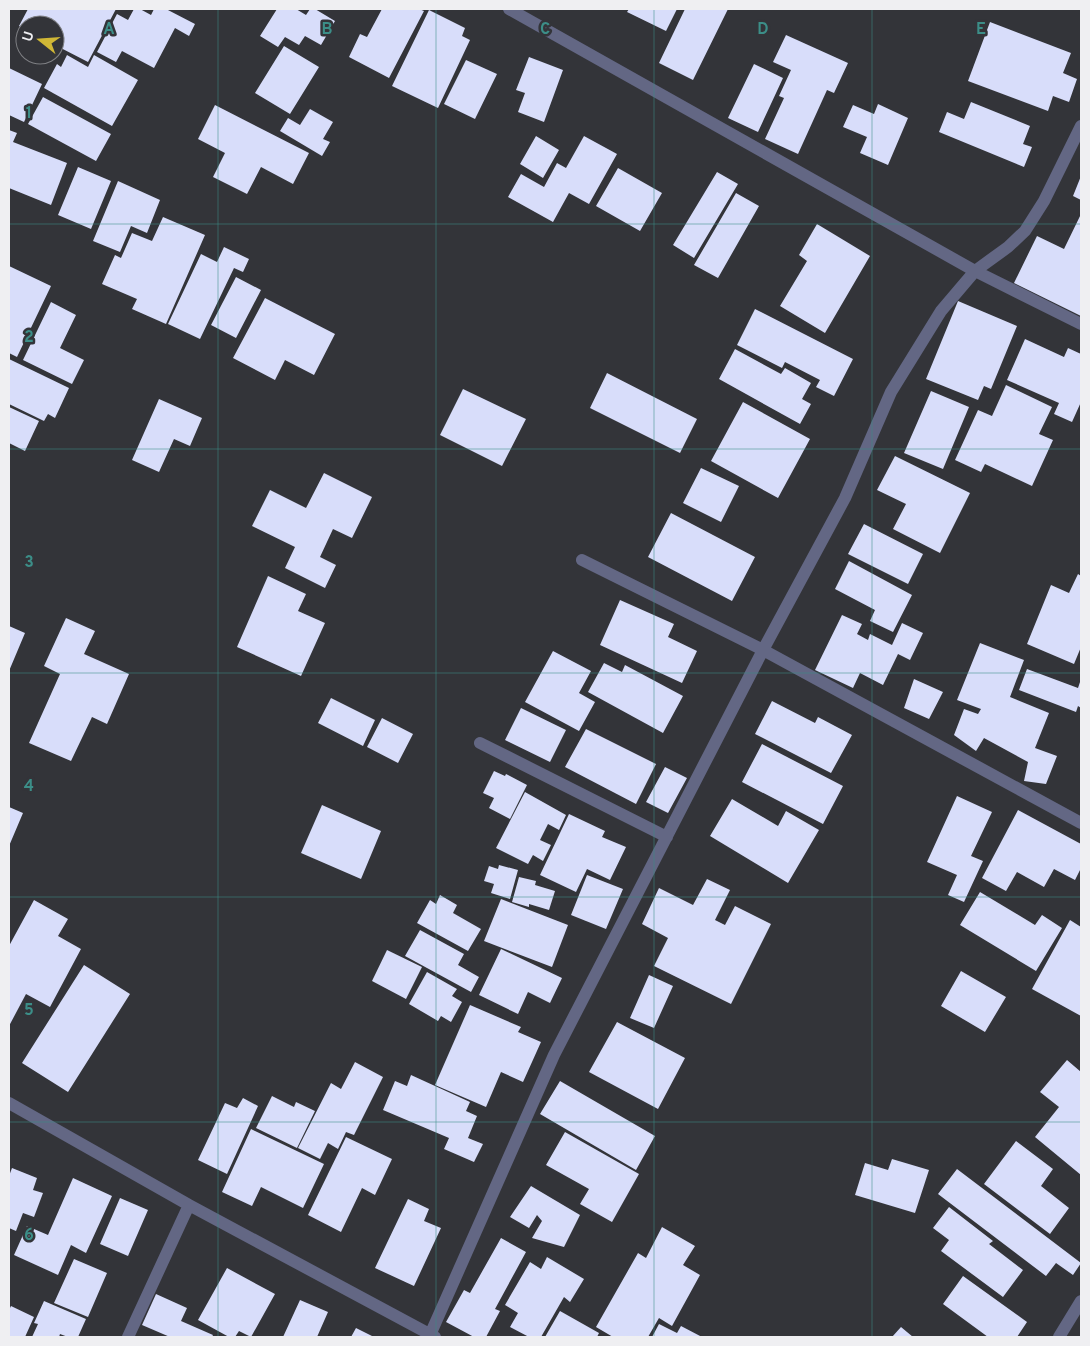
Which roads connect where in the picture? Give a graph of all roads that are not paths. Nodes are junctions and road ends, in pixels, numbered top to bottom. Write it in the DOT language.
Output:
graph roads {
  1 [pos="509,9"];
  2 [pos="1081,126"];
  3 [pos="975,270"];
  4 [pos="1081,324"];
  5 [pos="582,560"];
  6 [pos="763,650"];
  7 [pos="480,743"];
  8 [pos="1081,823"];
  9 [pos="666,837"];
  10 [pos="9,1103"];
  11 [pos="189,1205"];
  12 [pos="1081,1301"];
  13 [pos="432,1336"];
  14 [pos="128,1337"];
  15 [pos="1059,1337"];
  1 -- 3 [label="street"];
  2 -- 3 [label="street"];
  3 -- 4 [label="street"];
  3 -- 6 [label="street"];
  5 -- 6 [label="street"];
  6 -- 8 [label="street"];
  6 -- 9 [label="street"];
  7 -- 9 [label="street"];
  9 -- 13 [label="street"];
  10 -- 11 [label="street"];
  11 -- 13 [label="street"];
  11 -- 14 [label="street"];
  12 -- 15 [label="street"];
}
